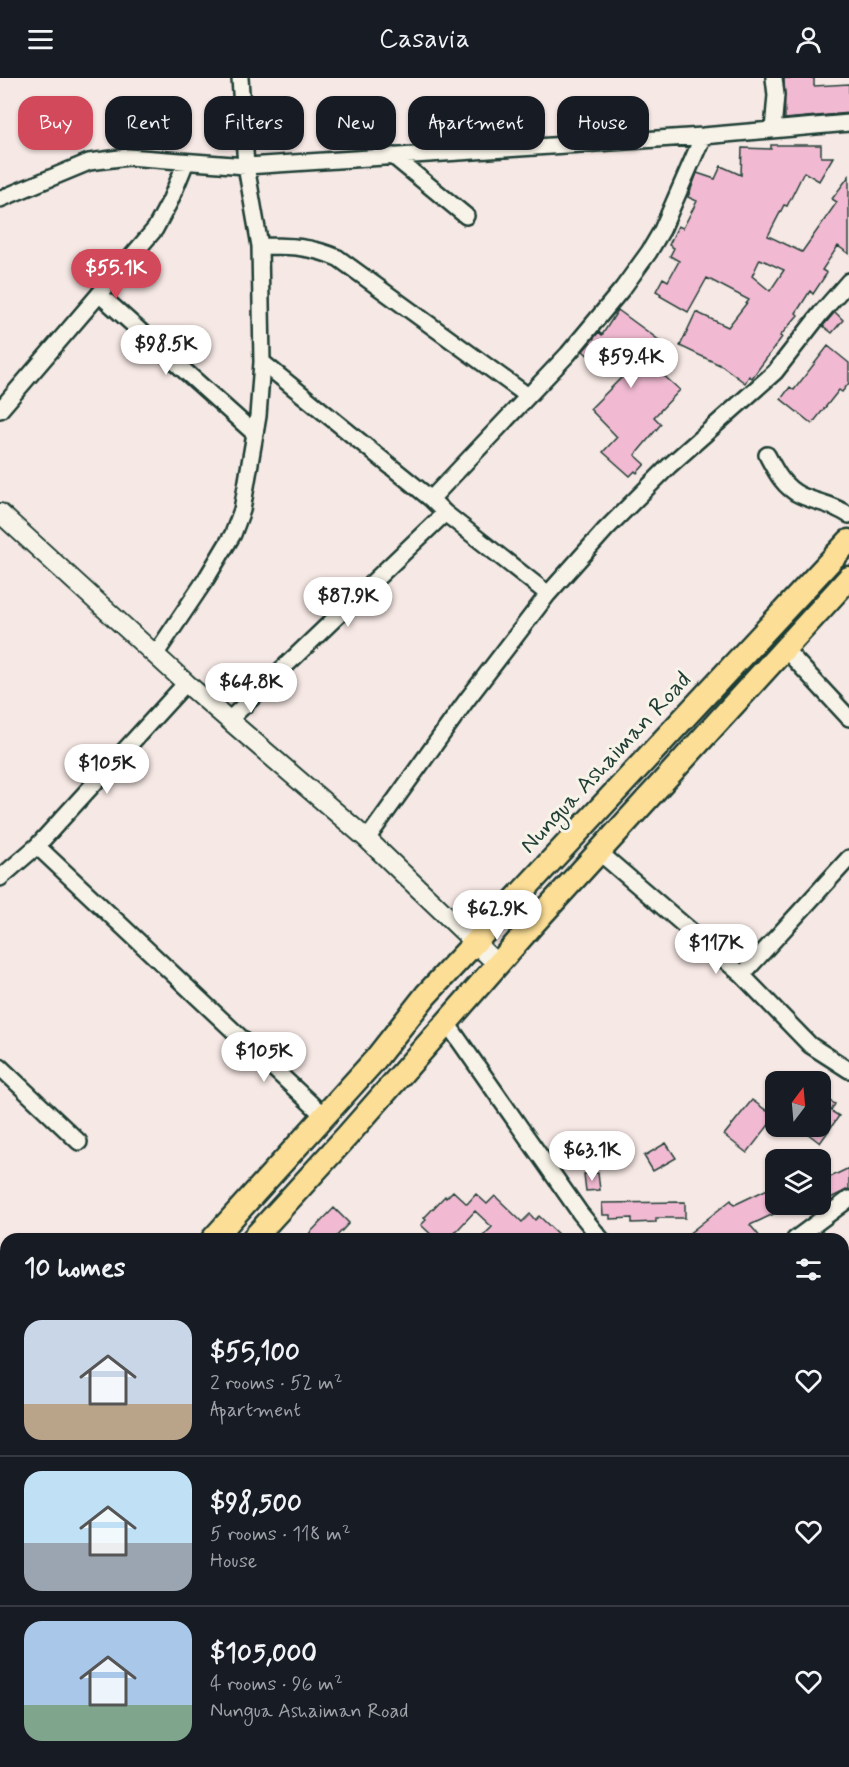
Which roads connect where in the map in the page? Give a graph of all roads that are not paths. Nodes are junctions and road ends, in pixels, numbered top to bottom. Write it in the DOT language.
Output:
graph roads {
  1 [pos="240,78"];
  2 [pos="774,78"];
  3 [pos="849,123"];
  4 [pos="773,130"];
  5 [pos="703,136"];
  6 [pos="393,156"];
  7 [pos="186,162"];
  8 [pos="246,166"];
  9 [pos="0,200"];
  10 [pos="466,216"];
  11 [pos="260,246"];
  12 [pos="849,281"];
  13 [pos="99,294"];
  14 [pos="262,362"];
  15 [pos="528,396"];
  16 [pos="0,410"];
  17 [pos="255,434"];
  18 [pos="767,454"];
  19 [pos="430,499"];
  20 [pos="0,513"];
  21 [pos="445,513"];
  22 [pos="849,515"];
  23 [pos="849,541"];
  24 [pos="849,578"];
  25 [pos="548,594"];
  26 [pos="784,648"];
  27 [pos="155,655"];
  28 [pos="186,683"];
  29 [pos="849,718"];
  30 [pos="230,719"];
  31 [pos="367,839"];
  32 [pos="37,846"];
  33 [pos="599,852"];
  34 [pos="849,858"];
  35 [pos="2,873"];
  36 [pos="474,944"];
  37 [pos="497,964"];
  38 [pos="742,975"];
  39 [pos="447,1023"];
  40 [pos="0,1067"];
  41 [pos="849,1070"];
  42 [pos="324,1116"];
  43 [pos="79,1142"];
  44 [pos="849,1199"];
  45 [pos="218,1233"];
  46 [pos="258,1233"];
  47 [pos="596,1233"];
  48 [pos="803,1233"];
  1 -- 8 [label="street"];
  2 -- 4 [label="street"];
  3 -- 4 [label="street"];
  4 -- 5 [label="street"];
  5 -- 6 [label="street"];
  5 -- 15 [label="street"];
  6 -- 8 [label="street"];
  6 -- 10 [label="street"];
  7 -- 8 [label="street"];
  7 -- 9 [label="street"];
  7 -- 13 [label="street"];
  8 -- 11 [label="street"];
  11 -- 14 [label="street"];
  11 -- 15 [label="street"];
  12 -- 25 [label="street"];
  13 -- 16 [label="street"];
  13 -- 17 [label="street"];
  14 -- 17 [label="street"];
  14 -- 19 [label="street"];
  15 -- 19 [label="street"];
  17 -- 27 [label="street"];
  18 -- 22 [label="street"];
  19 -- 21 [label="street"];
  20 -- 27 [label="street"];
  21 -- 25 [label="street"];
  21 -- 30 [label="street"];
  23 -- 36 [label="main road, Nungua Ashaiman Road"];
  24 -- 26 [label="main road"];
  25 -- 31 [label="street"];
  26 -- 29 [label="street"];
  26 -- 33 [label="main road"];
  27 -- 28 [label="street"];
  28 -- 30 [label="street"];
  28 -- 32 [label="street"];
  30 -- 31 [label="street"];
  31 -- 36 [label="street"];
  32 -- 35 [label="street"];
  32 -- 42 [label="street"];
  33 -- 37 [label="main road"];
  33 -- 38 [label="street"];
  34 -- 38 [label="street"];
  36 -- 37 [label="street"];
  36 -- 42 [label="main road, Nungua Ashaiman Road"];
  37 -- 39 [label="main road"];
  38 -- 41 [label="street"];
  39 -- 46 [label="main road"];
  39 -- 47 [label="street"];
  40 -- 43 [label="street"];
  42 -- 45 [label="main road, Nungua Ashaiman Road"];
  44 -- 48 [label="street"];
}
